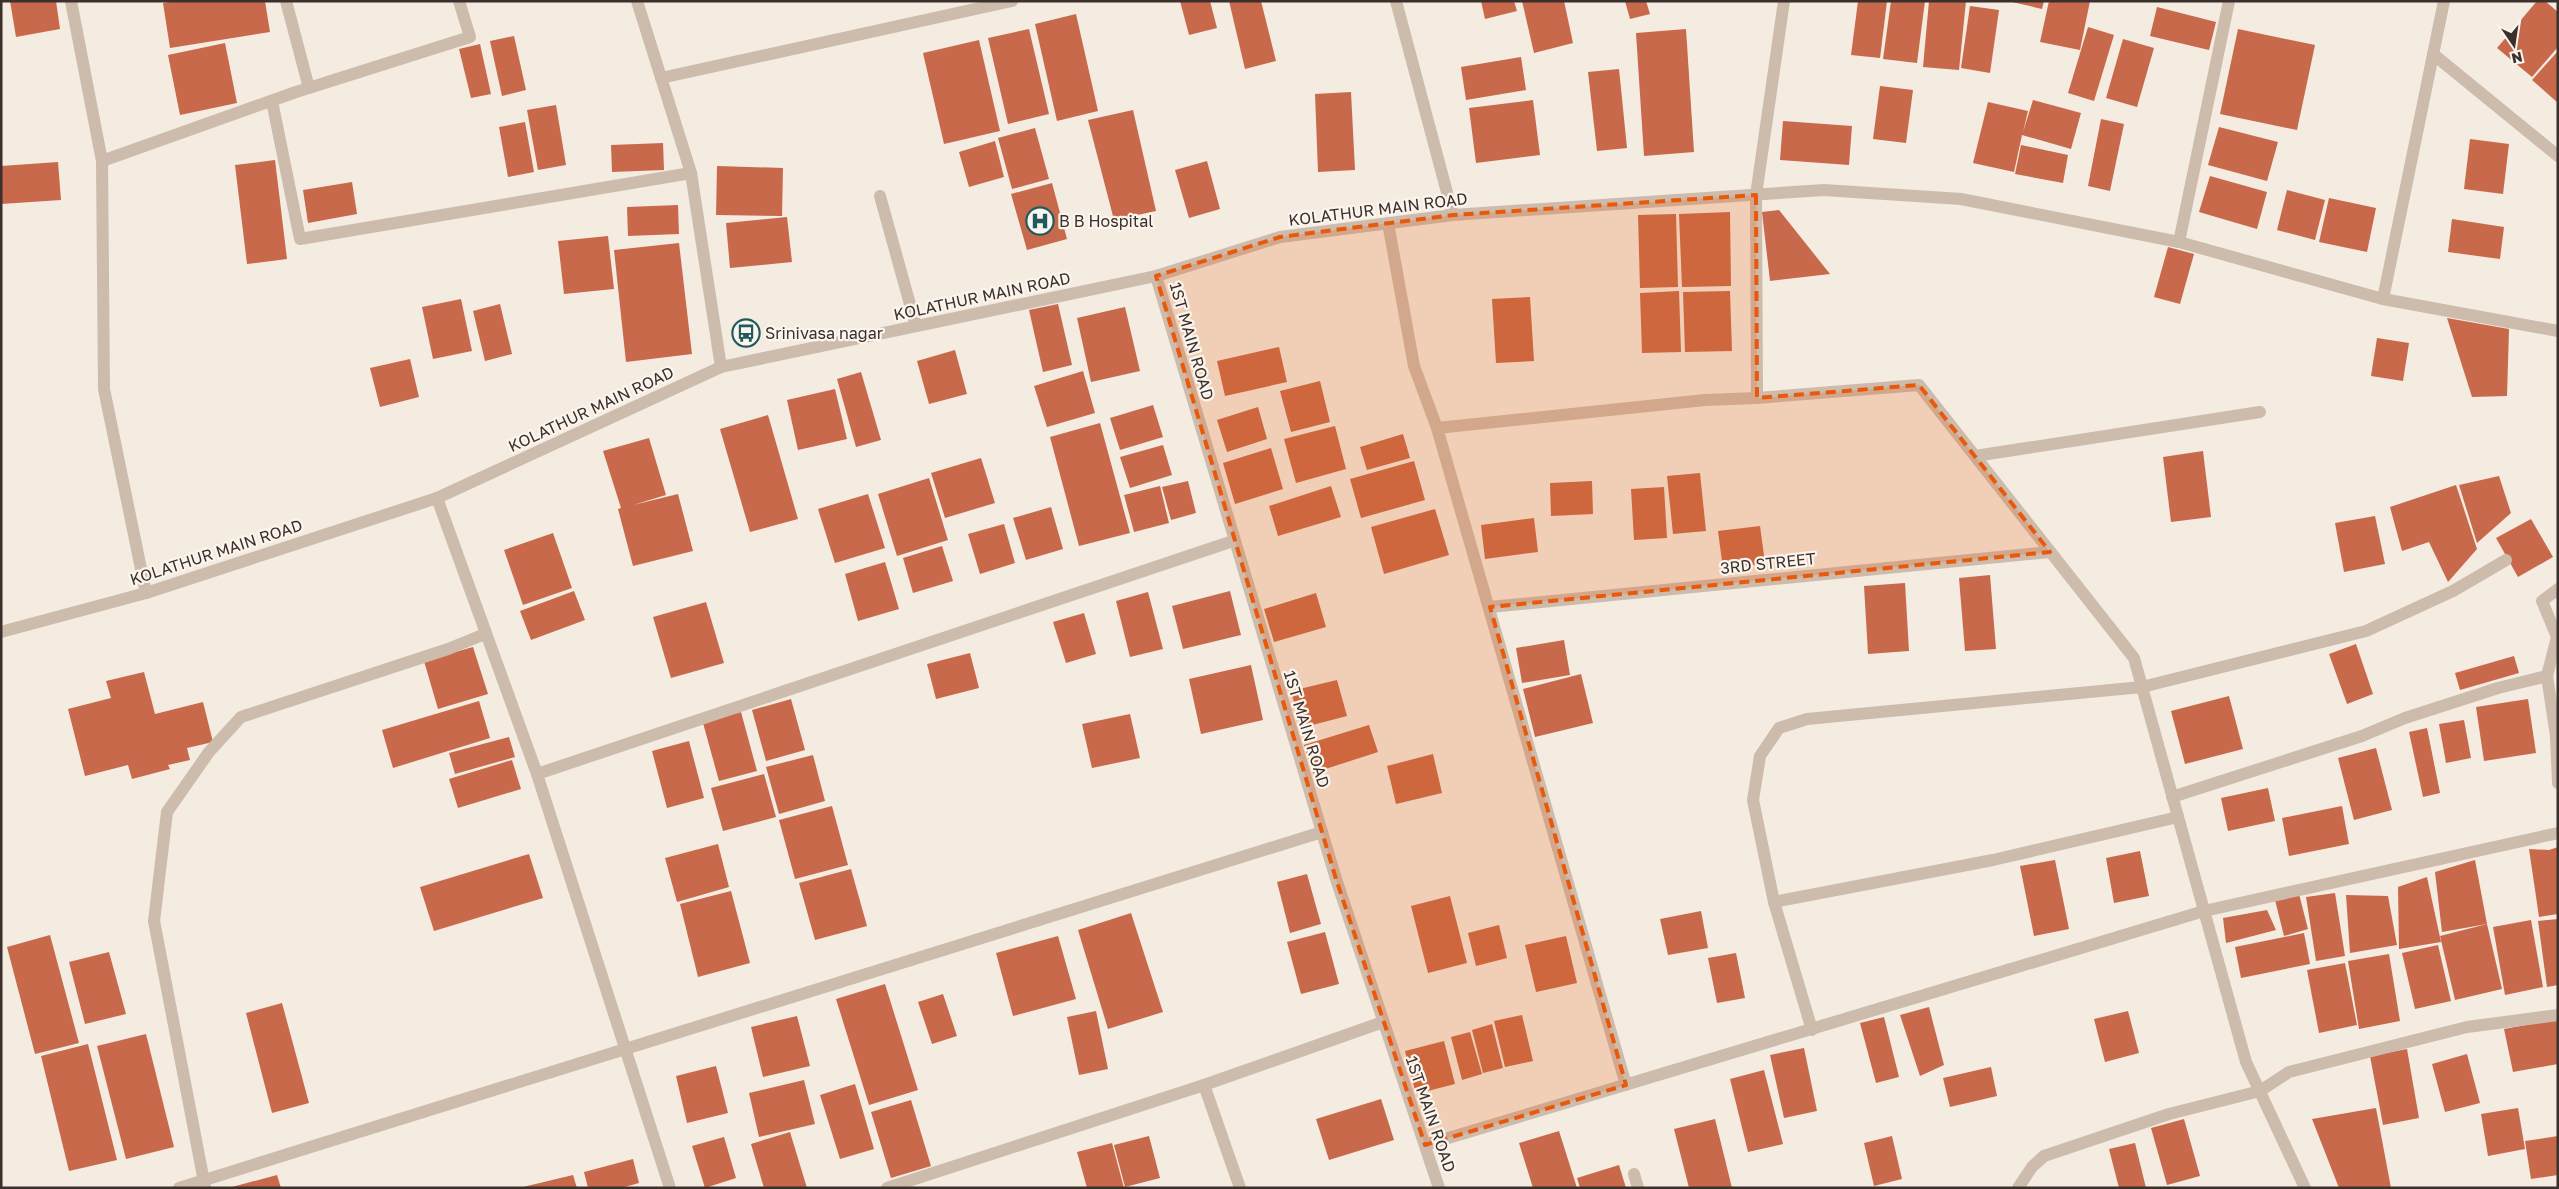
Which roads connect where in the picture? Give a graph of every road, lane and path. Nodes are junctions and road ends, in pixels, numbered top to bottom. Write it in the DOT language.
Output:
graph roads {
  1 [pos="71,1"];
  2 [pos="286,1"];
  3 [pos="459,1"];
  4 [pos="637,1"];
  5 [pos="1012,1"];
  6 [pos="1396,1"];
  7 [pos="1784,1"];
  8 [pos="2229,1"];
  9 [pos="2444,1"];
  10 [pos="2433,54"];
  11 [pos="661,78"];
  12 [pos="309,88"];
  13 [pos="272,100"];
  14 [pos="2558,156"];
  15 [pos="102,161"];
  16 [pos="690,173"];
  17 [pos="1756,195"];
  18 [pos="880,196"];
  19 [pos="1453,215"];
  20 [pos="1388,223"];
  21 [pos="2179,242"];
  22 [pos="1156,276"];
  23 [pos="2384,299"];
  24 [pos="916,326"];
  25 [pos="2558,331"];
  26 [pos="721,367"];
  27 [pos="1757,398"];
  28 [pos="2260,412"];
  29 [pos="1437,428"];
  30 [pos="1975,456"];
  31 [pos="437,498"];
  32 [pos="1233,542"];
  33 [pos="2050,552"];
  34 [pos="2506,560"];
  35 [pos="2558,589"];
  36 [pos="146,593"];
  37 [pos="1490,607"];
  38 [pos="1,632"];
  39 [pos="485,634"];
  40 [pos="2547,676"];
  41 [pos="2142,688"];
  42 [pos="537,774"];
  43 [pos="2558,783"];
  44 [pos="2172,797"];
  45 [pos="2178,817"];
  46 [pos="1322,832"];
  47 [pos="2558,833"];
  48 [pos="1774,902"];
  49 [pos="2204,911"];
  50 [pos="2558,1015"];
  51 [pos="1383,1022"];
  52 [pos="1812,1030"];
  53 [pos="624,1048"];
  54 [pos="1204,1085"];
  55 [pos="1626,1085"];
  56 [pos="2260,1091"];
  57 [pos="1425,1146"];
  58 [pos="1634,1174"];
  59 [pos="205,1184"];
  60 [pos="179,1188"];
  61 [pos="670,1188"];
  62 [pos="887,1188"];
  63 [pos="1240,1188"];
  64 [pos="1439,1188"];
  65 [pos="1638,1188"];
  66 [pos="2018,1188"];
  67 [pos="2305,1188"];
  1 -- 15 [label="street"];
  2 -- 12 [label="street"];
  3 -- 12 [label="street"];
  4 -- 11 [label="street"];
  5 -- 11 [label="street"];
  6 -- 19 [label="street"];
  7 -- 17 [label="street"];
  8 -- 21 [label="street"];
  9 -- 10 [label="street"];
  10 -- 14 [label="street"];
  10 -- 23 [label="street"];
  11 -- 16 [label="street"];
  12 -- 13 [label="street"];
  13 -- 15 [label="street"];
  13 -- 16 [label="street"];
  15 -- 36 [label="street"];
  16 -- 26 [label="street"];
  17 -- 19 [label="street, KOLATHUR MAIN ROAD"];
  17 -- 21 [label="street, KOLATHUR MAIN ROAD"];
  17 -- 27 [label="street"];
  18 -- 24 [label="street"];
  19 -- 20 [label="street, KOLATHUR MAIN ROAD"];
  20 -- 22 [label="street, KOLATHUR MAIN ROAD"];
  20 -- 29 [label="street"];
  21 -- 23 [label="street, KOLATHUR MAIN ROAD"];
  22 -- 24 [label="street, KOLATHUR MAIN ROAD"];
  22 -- 32 [label="street, 1ST MAIN ROAD"];
  23 -- 25 [label="street, KOLATHUR MAIN ROAD"];
  24 -- 26 [label="street, KOLATHUR MAIN ROAD"];
  26 -- 31 [label="street, KOLATHUR MAIN ROAD"];
  27 -- 29 [label="street"];
  27 -- 30 [label="street"];
  28 -- 30 [label="street"];
  29 -- 37 [label="street"];
  30 -- 33 [label="street"];
  31 -- 36 [label="street, KOLATHUR MAIN ROAD"];
  31 -- 39 [label="street"];
  32 -- 42 [label="street"];
  32 -- 46 [label="street, 1ST MAIN ROAD"];
  33 -- 37 [label="street, 3RD STREET"];
  33 -- 41 [label="street"];
  34 -- 41 [label="street"];
  35 -- 40 [label="street"];
  36 -- 38 [label="street, KOLATHUR MAIN ROAD"];
  37 -- 55 [label="street"];
  39 -- 42 [label="street"];
  39 -- 59 [label="street"];
  40 -- 43 [label="street"];
  40 -- 44 [label="street"];
  41 -- 44 [label="street"];
  41 -- 48 [label="street"];
  42 -- 53 [label="street"];
  44 -- 45 [label="street"];
  45 -- 48 [label="street"];
  45 -- 49 [label="street"];
  46 -- 51 [label="street, 1ST MAIN ROAD"];
  46 -- 53 [label="street"];
  47 -- 49 [label="street"];
  48 -- 52 [label="street"];
  49 -- 52 [label="street"];
  49 -- 56 [label="street"];
  50 -- 56 [label="street"];
  51 -- 54 [label="street"];
  51 -- 57 [label="street, 1ST MAIN ROAD"];
  52 -- 55 [label="street"];
  53 -- 59 [label="street"];
  53 -- 61 [label="street"];
  54 -- 62 [label="street"];
  54 -- 63 [label="street"];
  55 -- 57 [label="street"];
  56 -- 66 [label="street"];
  56 -- 67 [label="street"];
  57 -- 64 [label="street, 1ST MAIN ROAD"];
  58 -- 65 [label="street"];
  59 -- 60 [label="street"];
}
